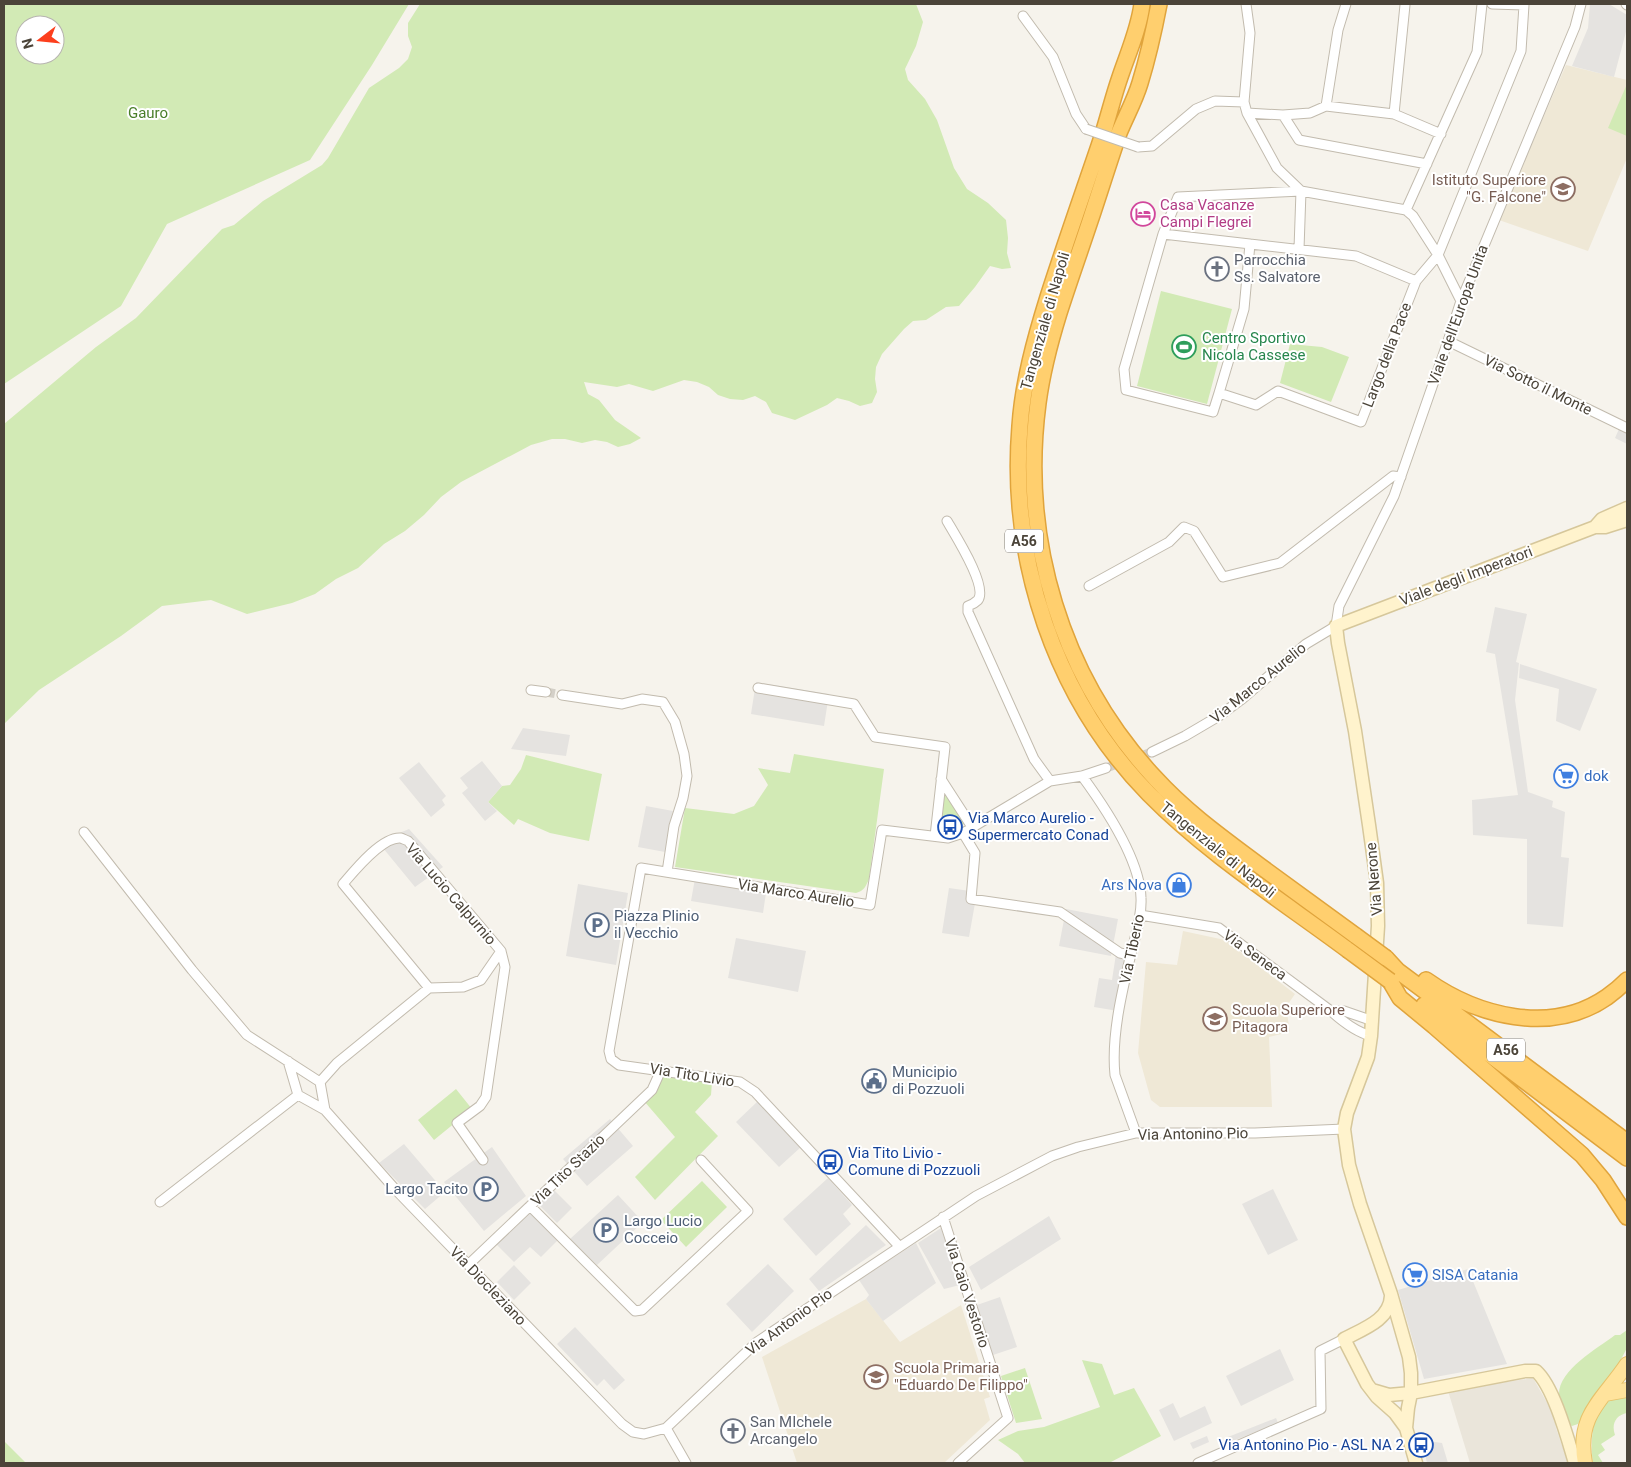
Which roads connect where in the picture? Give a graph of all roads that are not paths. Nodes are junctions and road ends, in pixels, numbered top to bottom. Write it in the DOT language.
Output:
graph roads {
  1 [pos="1142,4"];
  2 [pos="1159,4"];
  3 [pos="1246,4"];
  4 [pos="1346,4"];
  5 [pos="1482,4"];
  6 [pos="1492,4"];
  7 [pos="1581,4"];
  8 [pos="1405,5"];
  9 [pos="1023,16"];
  10 [pos="1244,102"];
  11 [pos="1326,106"];
  12 [pos="1247,113"];
  13 [pos="1394,114"];
  14 [pos="1283,115"];
  15 [pos="1441,134"];
  16 [pos="1427,164"];
  17 [pos="1301,191"];
  18 [pos="1406,210"];
  19 [pos="1163,234"];
  20 [pos="1250,244"];
  21 [pos="1299,249"];
  22 [pos="1438,256"];
  23 [pos="1416,281"];
  24 [pos="1461,301"];
  25 [pos="1448,341"];
  26 [pos="1219,393"];
  27 [pos="1627,428"];
  28 [pos="1401,477"];
  29 [pos="1627,508"];
  30 [pos="1627,520"];
  31 [pos="947,521"];
  32 [pos="1595,527"];
  33 [pos="1089,586"];
  34 [pos="1336,626"];
  35 [pos="758,688"];
  36 [pos="532,690"];
  37 [pos="546,692"];
  38 [pos="562,695"];
  39 [pos="1152,752"];
  40 [pos="1106,768"];
  41 [pos="1082,776"];
  42 [pos="941,779"];
  43 [pos="1050,781"];
  44 [pos="972,827"];
  45 [pos="84,832"];
  46 [pos="963,833"];
  47 [pos="935,836"];
  48 [pos="667,872"];
  49 [pos="1140,915"];
  50 [pos="501,951"];
  51 [pos="1130,955"];
  52 [pos="625,956"];
  53 [pos="1386,958"];
  54 [pos="1627,980"];
  55 [pos="1390,981"];
  56 [pos="429,988"];
  57 [pos="1331,1011"];
  58 [pos="1372,1020"];
  59 [pos="1371,1036"];
  60 [pos="288,1061"];
  61 [pos="661,1070"];
  62 [pos="320,1082"];
  63 [pos="298,1095"];
  64 [pos="326,1110"];
  65 [pos="1344,1130"];
  66 [pos="1136,1134"];
  67 [pos="1627,1142"];
  68 [pos="1627,1158"];
  69 [pos="483,1160"];
  70 [pos="701,1160"];
  71 [pos="160,1202"];
  72 [pos="530,1206"];
  73 [pos="943,1217"];
  74 [pos="1627,1218"];
  75 [pos="899,1246"];
  76 [pos="468,1265"];
  77 [pos="1391,1294"];
  78 [pos="1379,1320"];
  79 [pos="1401,1328"];
  80 [pos="1344,1339"];
  81 [pos="1627,1364"];
  82 [pos="1411,1373"];
  83 [pos="1372,1390"];
  84 [pos="1627,1390"];
  85 [pos="1411,1393"];
  86 [pos="1605,1394"];
  87 [pos="666,1428"];
  88 [pos="1406,1428"];
  89 [pos="686,1463"];
  90 [pos="958,1463"];
  91 [pos="1198,1463"];
  92 [pos="1416,1463"];
  93 [pos="1575,1463"];
  94 [pos="1585,1463"];
  1 -- 55 [label="highway, Tangenziale di Napoli / A56, bridge"];
  2 -- 53 [label="highway, Tangenziale di Napoli / A56, bridge"];
  3 -- 10 [label="street"];
  4 -- 11 [label="street"];
  5 -- 15 [label="street"];
  6 -- 22 [label="street"];
  7 -- 24 [label="street, Viale dell'Europa Unita"];
  8 -- 13 [label="street"];
  9 -- 10 [label="street, bridge"];
  10 -- 12 [label="street"];
  11 -- 13 [label="street"];
  11 -- 14 [label="street"];
  12 -- 14 [label="street"];
  12 -- 17 [label="street"];
  13 -- 15 [label="street"];
  14 -- 16 [label="street"];
  15 -- 16 [label="street"];
  16 -- 18 [label="street"];
  17 -- 18 [label="street"];
  17 -- 19 [label="street"];
  17 -- 21 [label="street"];
  18 -- 22 [label="street"];
  19 -- 20 [label="street"];
  19 -- 26 [label="street"];
  20 -- 21 [label="street"];
  20 -- 26 [label="street"];
  21 -- 23 [label="street"];
  22 -- 23 [label="street"];
  22 -- 24 [label="street"];
  23 -- 26 [label="street, Largo della Pace"];
  24 -- 25 [label="street, Viale dell'Europa Unita"];
  25 -- 27 [label="street, Via Sotto il Monte"];
  25 -- 28 [label="street, Viale dell'Europa Unita"];
  28 -- 33 [label="street"];
  28 -- 34 [label="street, Viale dell'Europa Unita"];
  29 -- 32 [label="street, Viale degli Imperatori"];
  30 -- 32 [label="street, Viale degli Imperatori"];
  31 -- 43 [label="street"];
  32 -- 34 [label="street, Viale degli Imperatori"];
  34 -- 39 [label="street, Via Marco Aurelio"];
  34 -- 58 [label="street, Via Nerone"];
  35 -- 42 [label="street"];
  36 -- 37 [label="street"];
  38 -- 48 [label="street"];
  40 -- 41 [label="street, Via Marco Aurelio"];
  41 -- 43 [label="street, Via Marco Aurelio"];
  41 -- 49 [label="street, Via Tiberio"];
  42 -- 44 [label="street"];
  42 -- 47 [label="street"];
  43 -- 44 [label="street, Via Marco Aurelio"];
  44 -- 46 [label="street, Via Marco Aurelio"];
  45 -- 60 [label="street"];
  46 -- 47 [label="street, Via Marco Aurelio"];
  46 -- 51 [label="street"];
  47 -- 48 [label="street, Via Marco Aurelio"];
  48 -- 52 [label="street, Via Marco Aurelio"];
  49 -- 51 [label="street, Via Tiberio"];
  49 -- 57 [label="street, Via Seneca"];
  50 -- 56 [label="street, Via Lucio Calpurnio"];
  50 -- 56 [label="street, Via Lucio Calpurnio"];
  50 -- 69 [label="street, Via Lucio Calpurnio"];
  51 -- 66 [label="street, Via Tiberio"];
  52 -- 61 [label="street, Via Tito Livio"];
  53 -- 54 [label="highway"];
  53 -- 67 [label="highway, Tangenziale di Napoli / A56"];
  55 -- 68 [label="highway, Tangenziale di Napoli / A56"];
  55 -- 74 [label="highway"];
  56 -- 62 [label="street"];
  57 -- 58 [label="street, Via Seneca"];
  57 -- 59 [label="street, Via Seneca"];
  58 -- 59 [label="street, Via Nerone"];
  59 -- 65 [label="street, Via Nerone"];
  60 -- 62 [label="street"];
  60 -- 63 [label="street"];
  61 -- 72 [label="street, Via Tito Stazio"];
  61 -- 75 [label="street, Via Tito Livio"];
  62 -- 64 [label="street, Via Diocleziano"];
  63 -- 64 [label="street, Via Diocleziano"];
  63 -- 71 [label="street"];
  64 -- 76 [label="street, Via Diocleziano"];
  65 -- 66 [label="street, Via Antonino Pio"];
  65 -- 77 [label="street"];
  66 -- 73 [label="street, Via Antonino Pio"];
  70 -- 72 [label="street"];
  72 -- 76 [label="street, Via Tito Stazio"];
  73 -- 75 [label="street, Via Antonino Pio"];
  73 -- 90 [label="street, Via Caio Vestorio"];
  75 -- 87 [label="street, Via Antonio Pio"];
  76 -- 87 [label="street, Via Diocleziano"];
  77 -- 78 [label="street"];
  77 -- 79 [label="street"];
  78 -- 79 [label="street"];
  78 -- 80 [label="street"];
  79 -- 82 [label="street"];
  80 -- 83 [label="street"];
  80 -- 91 [label="street"];
  81 -- 86 [label="main road"];
  82 -- 83 [label="street"];
  82 -- 85 [label="street"];
  83 -- 85 [label="street"];
  83 -- 88 [label="street"];
  84 -- 86 [label="main road"];
  85 -- 88 [label="street"];
  85 -- 93 [label="street"];
  86 -- 94 [label="main road"];
  87 -- 89 [label="street"];
  88 -- 92 [label="street"];
}
